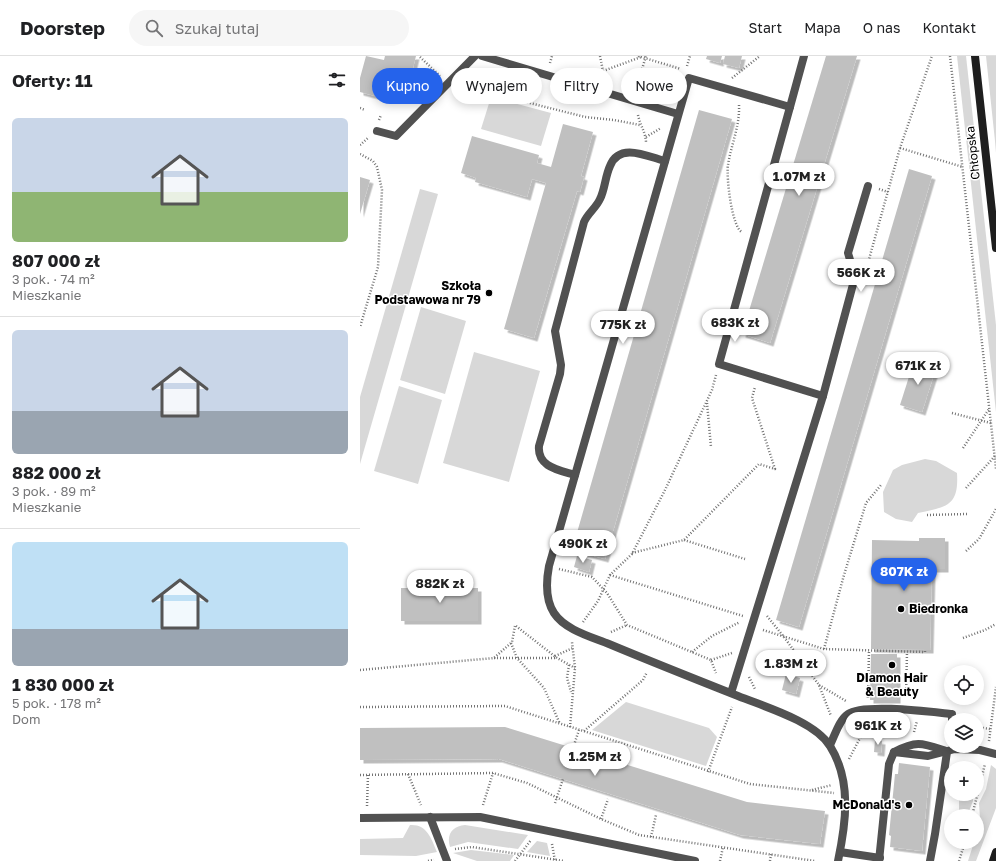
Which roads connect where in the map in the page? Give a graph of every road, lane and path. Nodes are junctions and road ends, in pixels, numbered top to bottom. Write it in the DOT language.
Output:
graph roads {
  1 [pos="475,56"];
  2 [pos="482,56"];
  3 [pos="600,56"];
  4 [pos="638,56"];
  5 [pos="690,56"];
  6 [pos="760,56"];
  7 [pos="804,56"];
  8 [pos="932,56"];
  9 [pos="950,56"];
  10 [pos="975,56"];
  11 [pos="420,57"];
  12 [pos="642,57"];
  13 [pos="646,57"];
  14 [pos="431,68"];
  15 [pos="603,68"];
  16 [pos="612,68"];
  17 [pos="642,68"];
  18 [pos="550,77"];
  19 [pos="721,87"];
  20 [pos="735,91"];
  21 [pos="613,95"];
  22 [pos="534,104"];
  23 [pos="790,107"];
  24 [pos="360,108"];
  25 [pos="365,110"];
  26 [pos="678,114"];
  27 [pos="640,125"];
  28 [pos="377,131"];
  29 [pos="360,154"];
  30 [pos="664,161"];
  31 [pos="963,167"];
  32 [pos="868,186"];
  33 [pos="754,236"];
  34 [pos="996,248"];
  35 [pos="360,326"];
  36 [pos="719,364"];
  37 [pos="758,376"];
  38 [pos="823,396"];
  39 [pos="706,402"];
  40 [pos="989,408"];
  41 [pos="952,413"];
  42 [pos="980,421"];
  43 [pos="991,423"];
  44 [pos="711,447"];
  45 [pos="963,448"];
  46 [pos="995,456"];
  47 [pos="996,469"];
  48 [pos="575,475"];
  49 [pos="881,485"];
  50 [pos="966,488"];
  51 [pos="996,509"];
  52 [pos="967,514"];
  53 [pos="926,515"];
  54 [pos="684,540"];
  55 [pos="966,551"];
  56 [pos="632,554"];
  57 [pos="745,559"];
  58 [pos="555,576"];
  59 [pos="610,576"];
  60 [pos="604,589"];
  61 [pos="765,614"];
  62 [pos="578,620"];
  63 [pos="583,622"];
  64 [pos="996,624"];
  65 [pos="589,625"];
  66 [pos="626,625"];
  67 [pos="609,633"];
  68 [pos="758,635"];
  69 [pos="784,637"];
  70 [pos="963,638"];
  71 [pos="572,640"];
  72 [pos="511,643"];
  73 [pos="573,648"];
  74 [pos="824,649"];
  75 [pos="869,650"];
  76 [pos="925,650"];
  77 [pos="691,652"];
  78 [pos="908,652"];
  79 [pos="556,657"];
  80 [pos="494,658"];
  81 [pos="517,658"];
  82 [pos="651,661"];
  83 [pos="569,664"];
  84 [pos="575,668"];
  85 [pos="360,670"];
  86 [pos="749,671"];
  87 [pos="819,685"];
  88 [pos="996,688"];
  89 [pos="721,689"];
  90 [pos="757,690"];
  91 [pos="572,692"];
  92 [pos="734,694"];
  93 [pos="868,700"];
  94 [pos="360,707"];
  95 [pos="859,710"];
  96 [pos="905,710"];
  97 [pos="944,713"];
  98 [pos="871,717"];
  99 [pos="918,719"];
  100 [pos="560,724"];
  101 [pos="570,727"];
  102 [pos="984,728"];
  103 [pos="990,729"];
  104 [pos="579,730"];
  105 [pos="584,732"];
  106 [pos="835,735"];
  107 [pos="989,742"];
  108 [pos="830,745"];
  109 [pos="573,748"];
  110 [pos="944,751"];
  111 [pos="984,751"];
  112 [pos="951,753"];
  113 [pos="845,754"];
  114 [pos="996,754"];
  115 [pos="986,762"];
  116 [pos="708,772"];
  117 [pos="493,773"];
  118 [pos="408,774"];
  119 [pos="360,775"];
  120 [pos="368,775"];
  121 [pos="563,779"];
  122 [pos="844,782"];
  123 [pos="812,791"];
  124 [pos="834,793"];
  125 [pos="557,797"];
  126 [pos="608,799"];
  127 [pos="555,803"];
  128 [pos="974,809"];
  129 [pos="656,815"];
  130 [pos="428,817"];
  131 [pos="480,817"];
  132 [pos="363,818"];
  133 [pos="601,819"];
  134 [pos="534,836"];
  135 [pos="651,837"];
  136 [pos="551,840"];
  137 [pos="723,847"];
  138 [pos="962,849"];
  139 [pos="840,852"];
  140 [pos="996,852"];
  141 [pos="520,854"];
  142 [pos="771,854"];
  143 [pos="446,859"];
  144 [pos="879,859"];
  145 [pos="555,860"];
  146 [pos="515,861"];
  147 [pos="564,861"];
  148 [pos="696,861"];
  149 [pos="720,861"];
  150 [pos="770,861"];
  151 [pos="815,861"];
  152 [pos="838,861"];
  153 [pos="930,861"];
  154 [pos="959,861"];
  155 [pos="993,861"];
  1 -- 28 [label="street"];
  2 -- 18 [label="street"];
  3 -- 15 [label="path"];
  4 -- 12 [label="path"];
  5 -- 13 [label="path"];
  6 -- 19 [label="path"];
  7 -- 23 [label="street"];
  8 -- 31 [label="path"];
  9 -- 31 [label="path"];
  10 -- 34 [label="main road, Chłopska"];
  11 -- 14 [label="path"];
  12 -- 13 [label="path"];
  12 -- 16 [label="path"];
  13 -- 17 [label="path"];
  19 -- 20 [label="street"];
  19 -- 26 [label="street"];
  20 -- 23 [label="street"];
  20 -- 33 [label="path"];
  21 -- 26 [label="street"];
  22 -- 27 [label="path"];
  23 -- 33 [label="street"];
  24 -- 25 [label="path"];
  26 -- 30 [label="street"];
  29 -- 35 [label="path"];
  30 -- 48 [label="street"];
  30 -- 48 [label="street"];
  31 -- 40 [label="path"];
  32 -- 38 [label="street"];
  33 -- 36 [label="street"];
  36 -- 37 [label="street"];
  36 -- 39 [label="path"];
  37 -- 38 [label="street"];
  37 -- 54 [label="path"];
  38 -- 92 [label="street"];
  39 -- 44 [label="path"];
  39 -- 56 [label="path"];
  40 -- 42 [label="path"];
  40 -- 43 [label="path"];
  41 -- 42 [label="path"];
  42 -- 43 [label="path"];
  42 -- 45 [label="path"];
  43 -- 46 [label="path"];
  46 -- 47 [label="path"];
  46 -- 50 [label="path"];
  48 -- 82 [label="street"];
  49 -- 74 [label="path"];
  51 -- 55 [label="path"];
  52 -- 53 [label="path"];
  54 -- 56 [label="path"];
  54 -- 57 [label="path"];
  56 -- 59 [label="path"];
  58 -- 60 [label="path"];
  59 -- 60 [label="path"];
  59 -- 77 [label="path"];
  60 -- 63 [label="path"];
  60 -- 66 [label="path"];
  61 -- 69 [label="path"];
  62 -- 63 [label="path"];
  63 -- 65 [label="path"];
  64 -- 70 [label="path"];
  66 -- 67 [label="path"];
  66 -- 77 [label="path"];
  68 -- 69 [label="path"];
  69 -- 74 [label="path"];
  69 -- 87 [label="path"];
  71 -- 73 [label="path"];
  72 -- 79 [label="path"];
  72 -- 80 [label="path"];
  72 -- 81 [label="path"];
  73 -- 79 [label="path"];
  73 -- 84 [label="path"];
  74 -- 75 [label="path"];
  75 -- 78 [label="path"];
  75 -- 93 [label="path"];
  76 -- 78 [label="path"];
  77 -- 89 [label="path"];
  78 -- 96 [label="path"];
  79 -- 81 [label="path"];
  79 -- 83 [label="path"];
  80 -- 81 [label="path"];
  80 -- 85 [label="path"];
  81 -- 100 [label="path"];
  82 -- 89 [label="street"];
  82 -- 105 [label="path"];
  83 -- 84 [label="path"];
  83 -- 91 [label="path"];
  84 -- 91 [label="path"];
  86 -- 90 [label="path"];
  87 -- 95 [label="path"];
  87 -- 106 [label="path"];
  88 -- 103 [label="path"];
  89 -- 92 [label="street"];
  91 -- 101 [label="path"];
  92 -- 108 [label="street"];
  92 -- 116 [label="path"];
  94 -- 100 [label="path"];
  95 -- 96 [label="street"];
  95 -- 106 [label="street"];
  96 -- 97 [label="street"];
  96 -- 99 [label="path"];
  98 -- 113 [label="path"];
  100 -- 101 [label="path"];
  101 -- 104 [label="path"];
  102 -- 103 [label="path"];
  103 -- 107 [label="path"];
  104 -- 105 [label="path"];
  104 -- 109 [label="path"];
  105 -- 116 [label="path"];
  106 -- 108 [label="street"];
  108 -- 122 [label="street"];
  110 -- 144 [label="street"];
  111 -- 114 [label="street"];
  112 -- 153 [label="street"];
  115 -- 128 [label="path"];
  116 -- 123 [label="path"];
  117 -- 118 [label="path"];
  117 -- 125 [label="path"];
  117 -- 131 [label="path"];
  118 -- 120 [label="path"];
  118 -- 130 [label="path"];
  119 -- 120 [label="path"];
  120 -- 132 [label="path"];
  121 -- 125 [label="path"];
  122 -- 123 [label="path"];
  122 -- 139 [label="street"];
  123 -- 124 [label="path"];
  125 -- 127 [label="path"];
  125 -- 133 [label="path"];
  126 -- 133 [label="path"];
  129 -- 135 [label="path"];
  130 -- 131 [label="street"];
  130 -- 132 [label="street"];
  130 -- 143 [label="street"];
  131 -- 148 [label="street"];
  133 -- 135 [label="path"];
  134 -- 141 [label="path"];
  135 -- 137 [label="path"];
  136 -- 145 [label="path"];
  137 -- 142 [label="path"];
  137 -- 149 [label="path"];
  138 -- 154 [label="path"];
  139 -- 144 [label="street"];
  139 -- 152 [label="street"];
  140 -- 155 [label="main road"];
  141 -- 143 [label="path"];
  141 -- 145 [label="path"];
  141 -- 146 [label="path"];
  142 -- 150 [label="path"];
  142 -- 151 [label="path"];
  145 -- 147 [label="path"];
}
